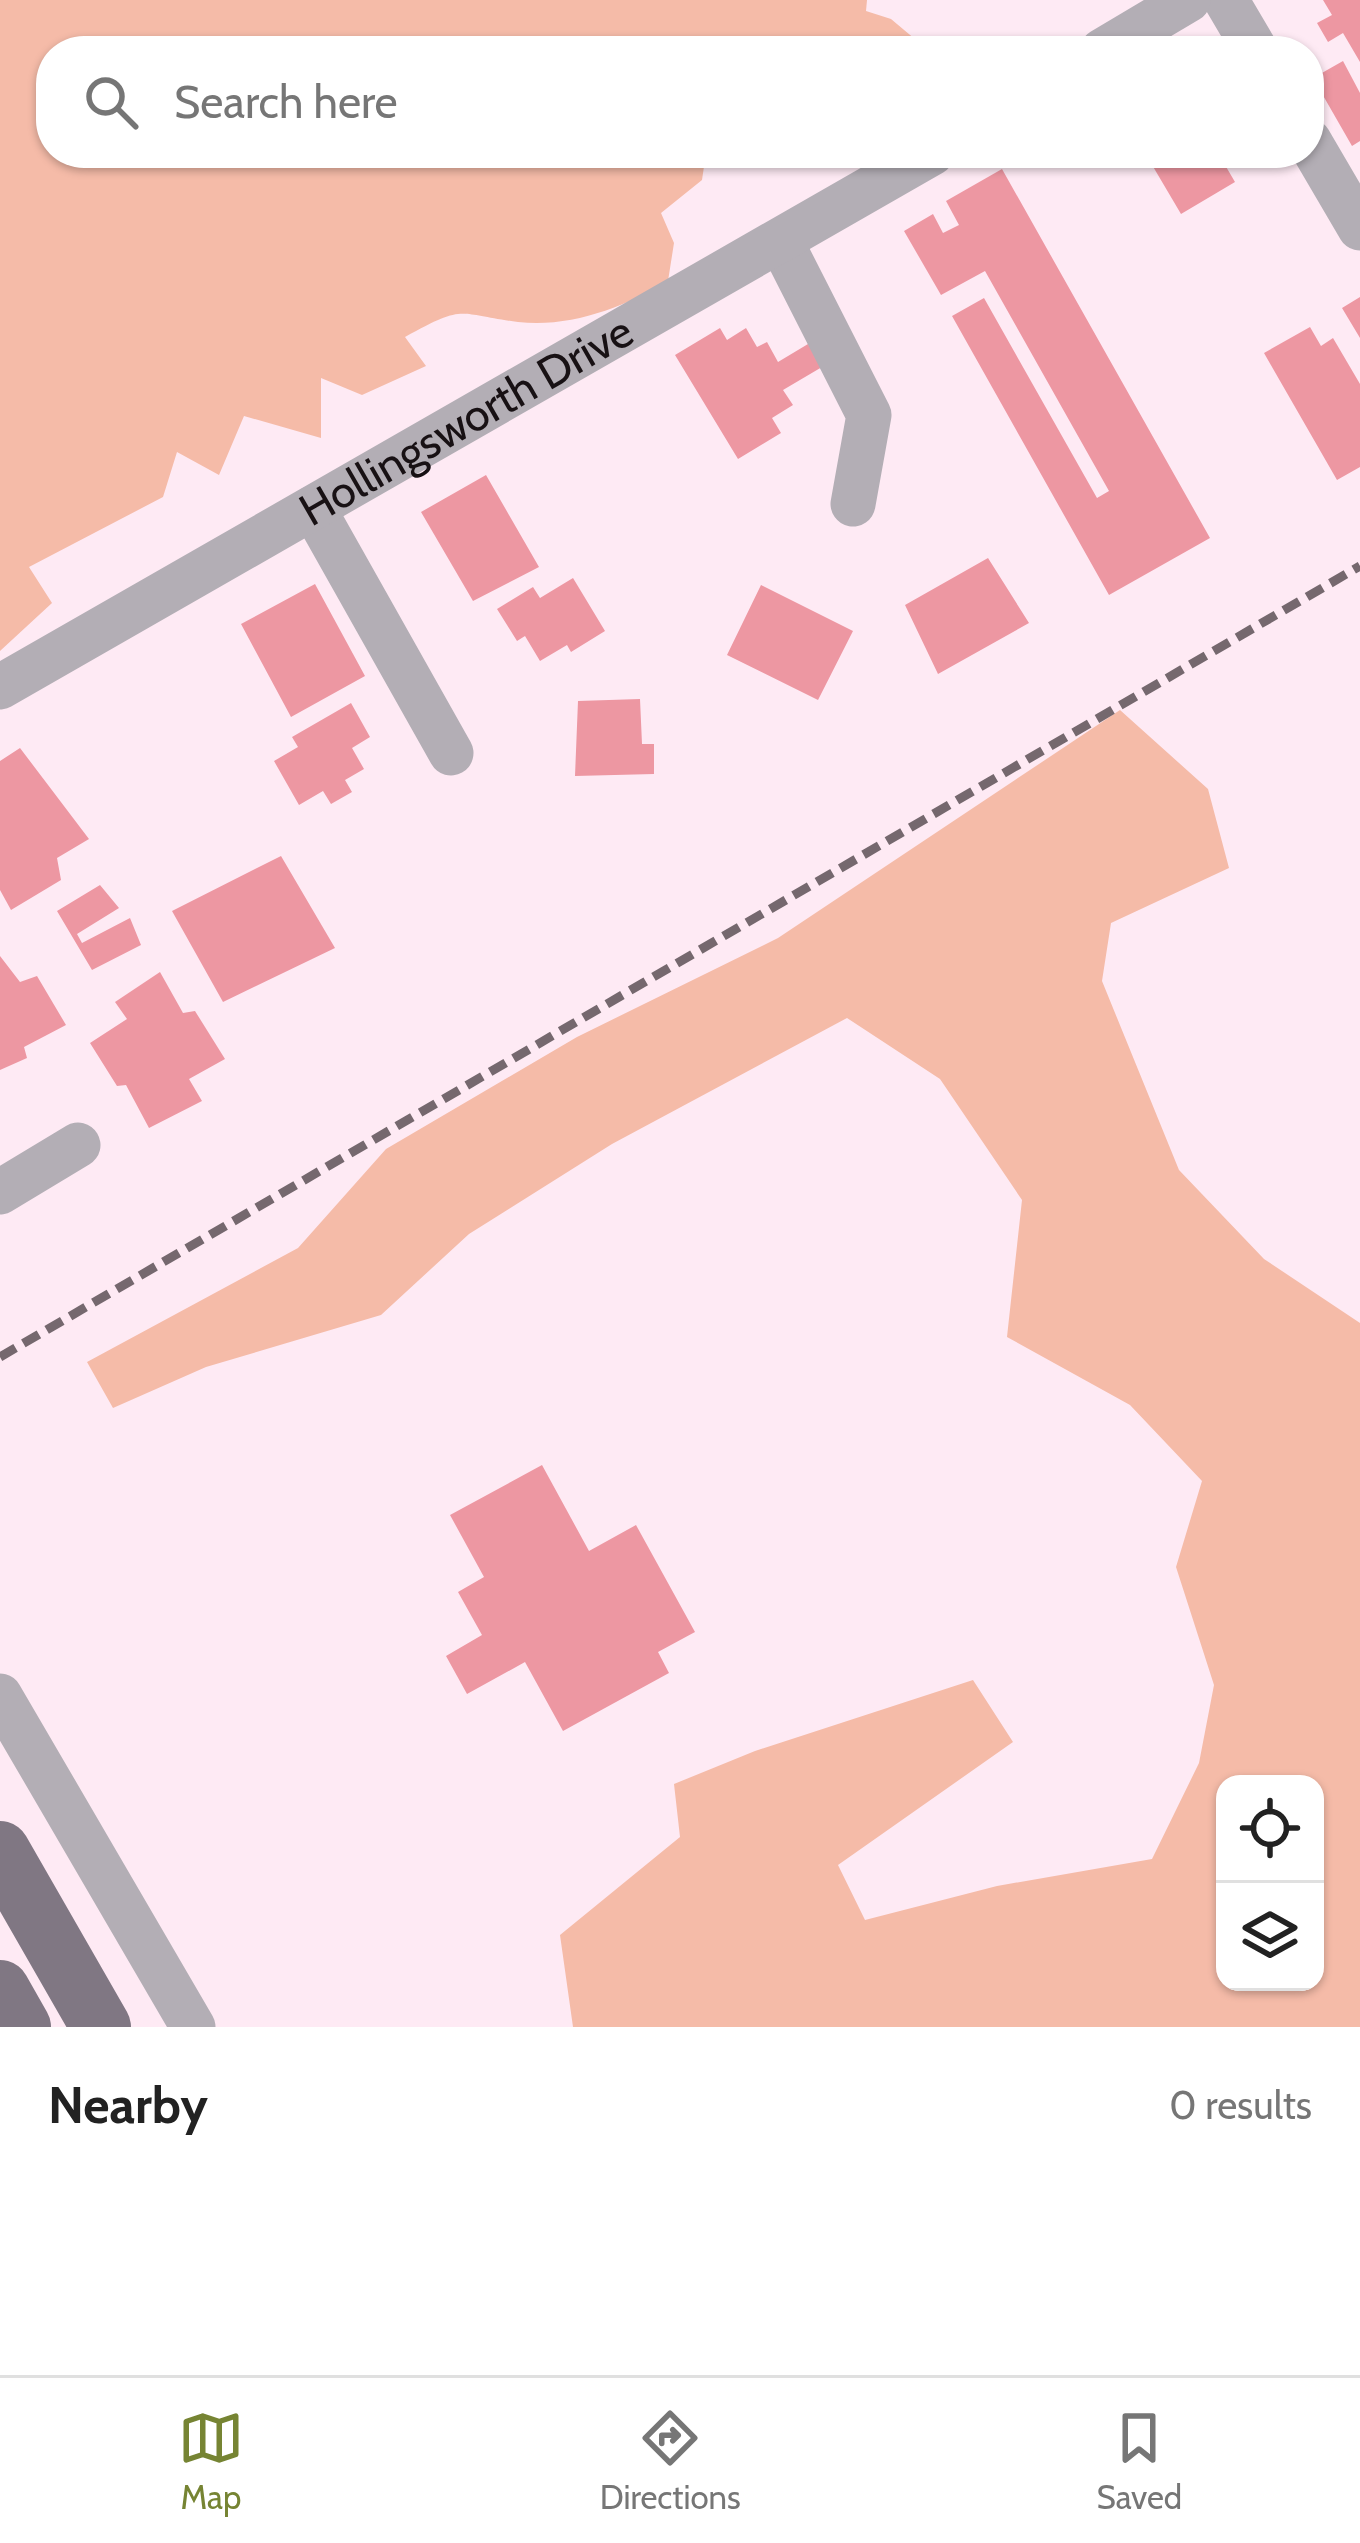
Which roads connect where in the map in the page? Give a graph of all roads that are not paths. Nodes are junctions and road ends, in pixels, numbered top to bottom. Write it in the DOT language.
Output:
graph roads {
  1 [pos="1188,0"];
  2 [pos="1226,0"];
  3 [pos="1127,36"];
  4 [pos="1247,36"];
  5 [pos="1324,167"];
  6 [pos="907,168"];
  7 [pos="1360,228"];
  8 [pos="782,244"];
  9 [pos="853,504"];
  10 [pos="313,508"];
  11 [pos="0,688"];
  12 [pos="451,753"];
  13 [pos="78,1145"];
  14 [pos="0,1192"];
  15 [pos="0,1696"];
  16 [pos="0,1851"];
  17 [pos="0,1990"];
  18 [pos="21,2027"];
  19 [pos="101,2027"];
  20 [pos="193,2027"];
  1 -- 3 [label="street"];
  2 -- 4 [label="street"];
  5 -- 7 [label="street"];
  6 -- 8 [label="street, Hollingsworth Drive"];
  8 -- 9 [label="street"];
  8 -- 10 [label="street, Hollingsworth Drive"];
  10 -- 11 [label="street, Hollingsworth Drive"];
  10 -- 12 [label="street"];
  13 -- 14 [label="street"];
  15 -- 20 [label="street"];
  16 -- 19 [label="main road"];
  17 -- 18 [label="main road"];
}
